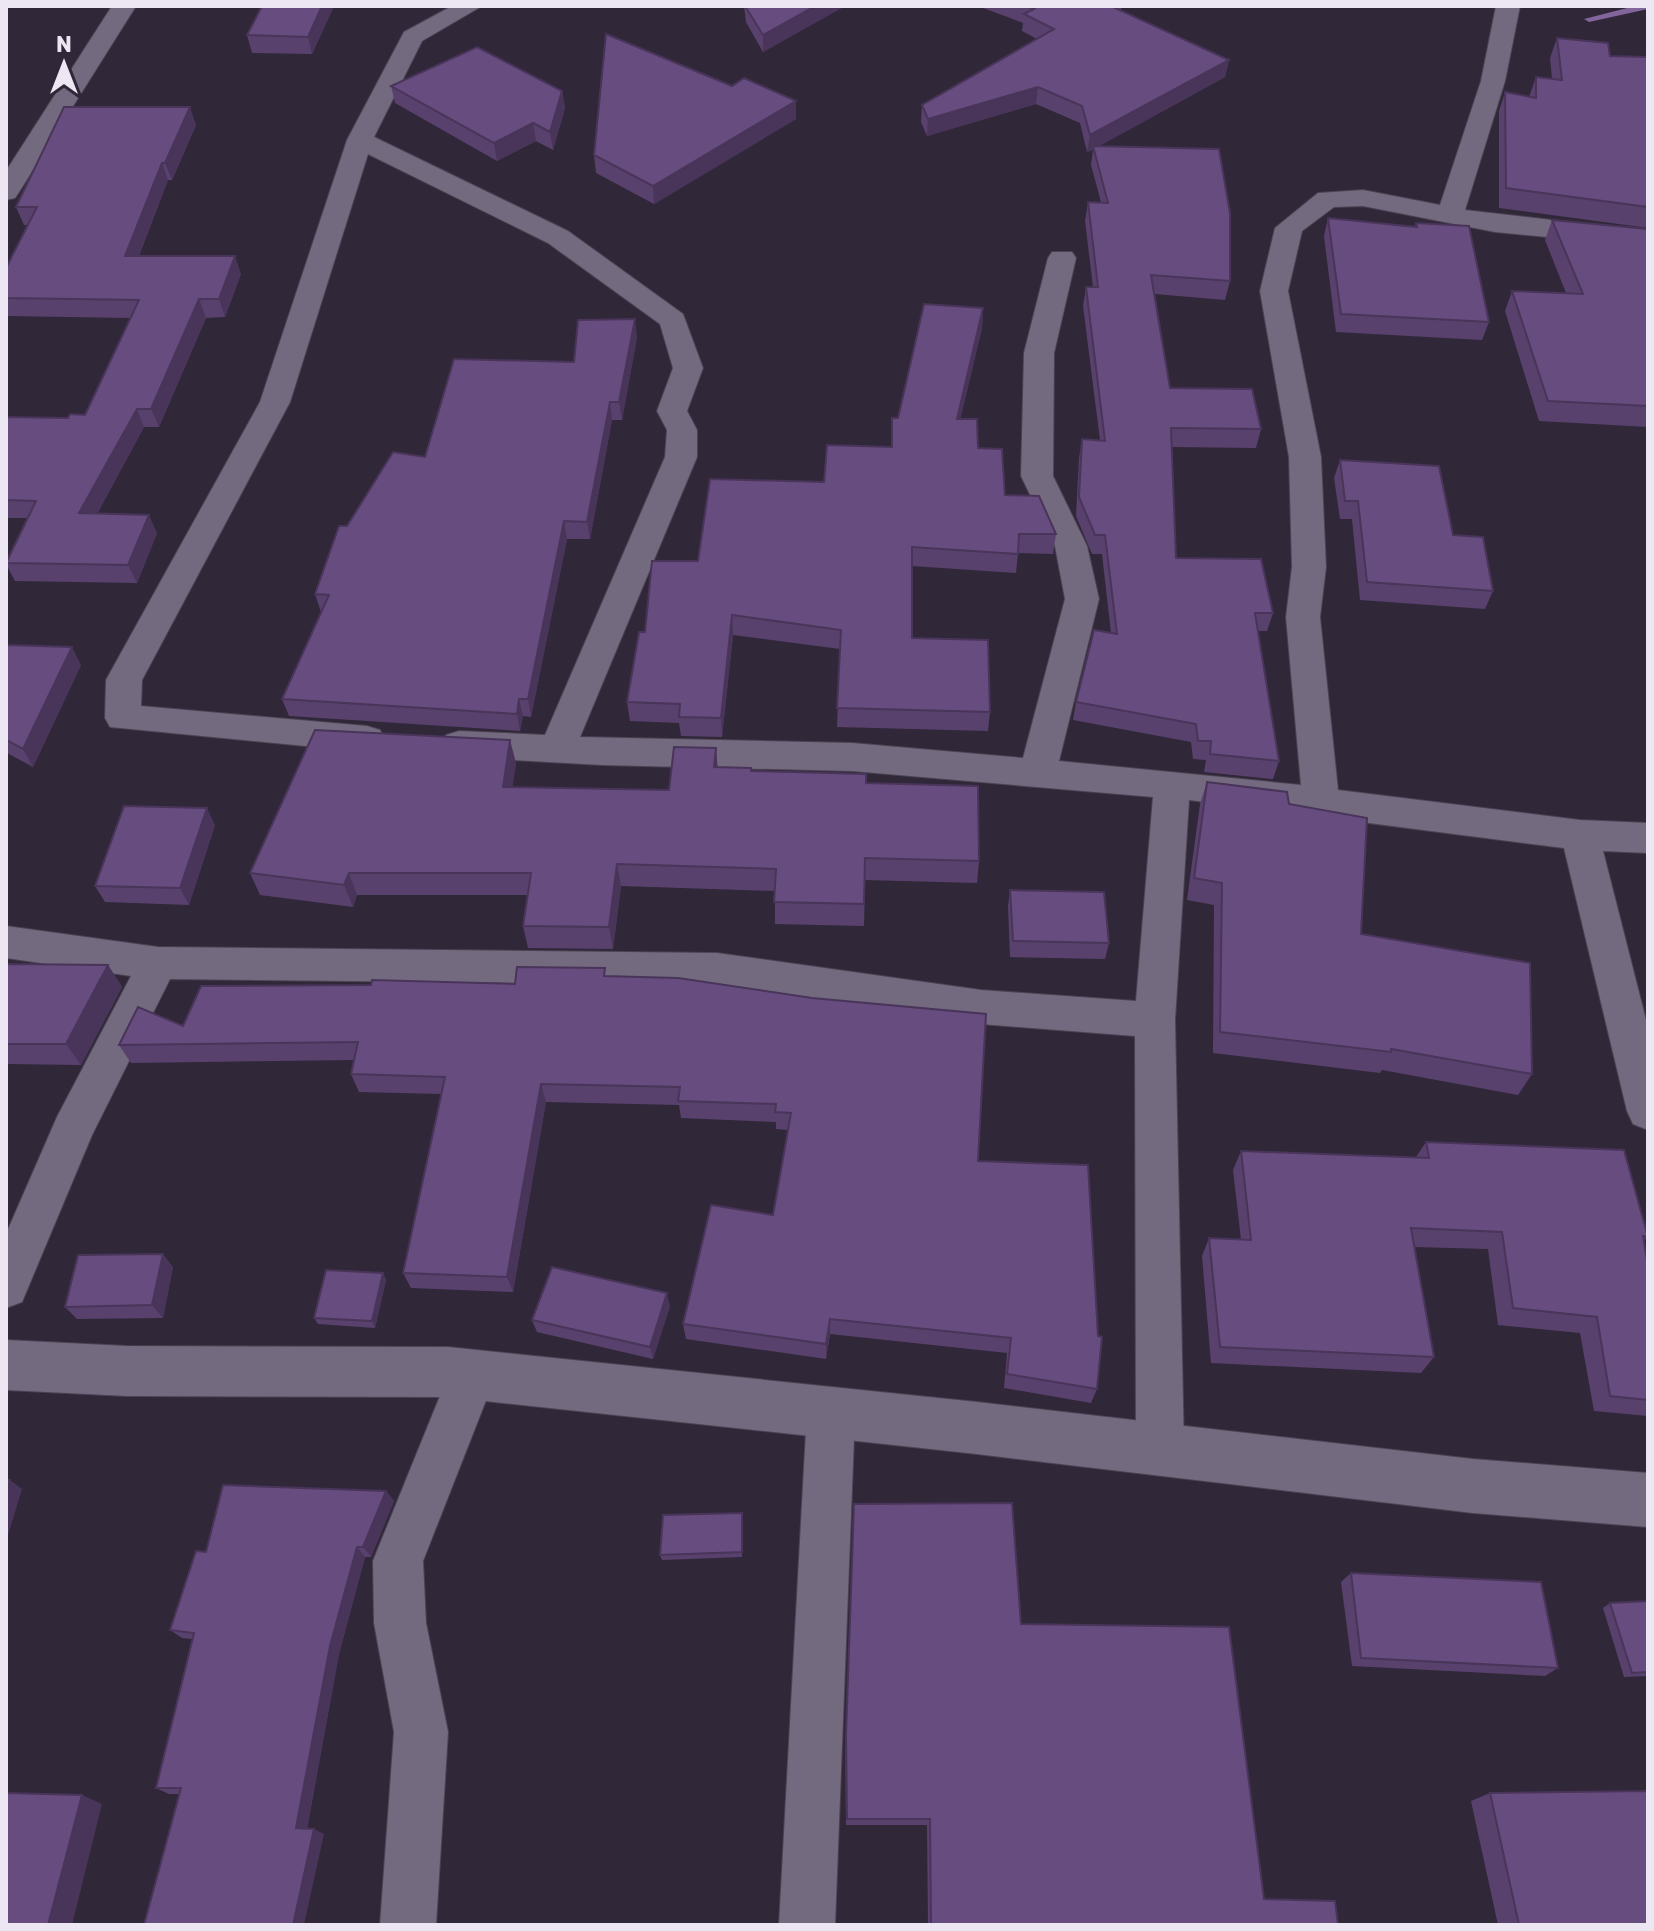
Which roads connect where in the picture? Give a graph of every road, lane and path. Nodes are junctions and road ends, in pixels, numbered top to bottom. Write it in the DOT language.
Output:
graph roads {
  1 [pos="124,6"];
  2 [pos="470,6"];
  3 [pos="1508,6"];
  4 [pos="360,140"];
  5 [pos="6,192"];
  6 [pos="1450,214"];
  7 [pos="1648,239"];
  8 [pos="1062,258"];
  9 [pos="557,749"];
  10 [pos="1038,772"];
  11 [pos="1172,784"];
  12 [pos="1321,801"];
  13 [pos="1580,835"];
  14 [pos="1648,838"];
  15 [pos="6,942"];
  16 [pos="158,963"];
  17 [pos="1155,1020"];
  18 [pos="1648,1111"];
  19 [pos="6,1287"];
  20 [pos="6,1365"];
  21 [pos="472,1375"];
  22 [pos="831,1412"];
  23 [pos="1160,1449"];
  24 [pos="1648,1500"];
  25 [pos="408,1925"];
  26 [pos="807,1925"];
  1 -- 5 [label="street"];
  2 -- 4 [label="street"];
  3 -- 6 [label="street"];
  4 -- 9 [label="street"];
  4 -- 9 [label="street"];
  6 -- 7 [label="street"];
  6 -- 12 [label="street"];
  8 -- 10 [label="street"];
  9 -- 10 [label="street"];
  10 -- 11 [label="street"];
  11 -- 12 [label="street"];
  11 -- 17 [label="street"];
  12 -- 13 [label="street"];
  13 -- 14 [label="street"];
  13 -- 18 [label="street"];
  15 -- 16 [label="street"];
  16 -- 17 [label="street"];
  16 -- 19 [label="street"];
  17 -- 23 [label="street"];
  20 -- 21 [label="street"];
  21 -- 22 [label="street"];
  21 -- 25 [label="street"];
  22 -- 23 [label="street"];
  22 -- 26 [label="street"];
  23 -- 24 [label="street"];
}
